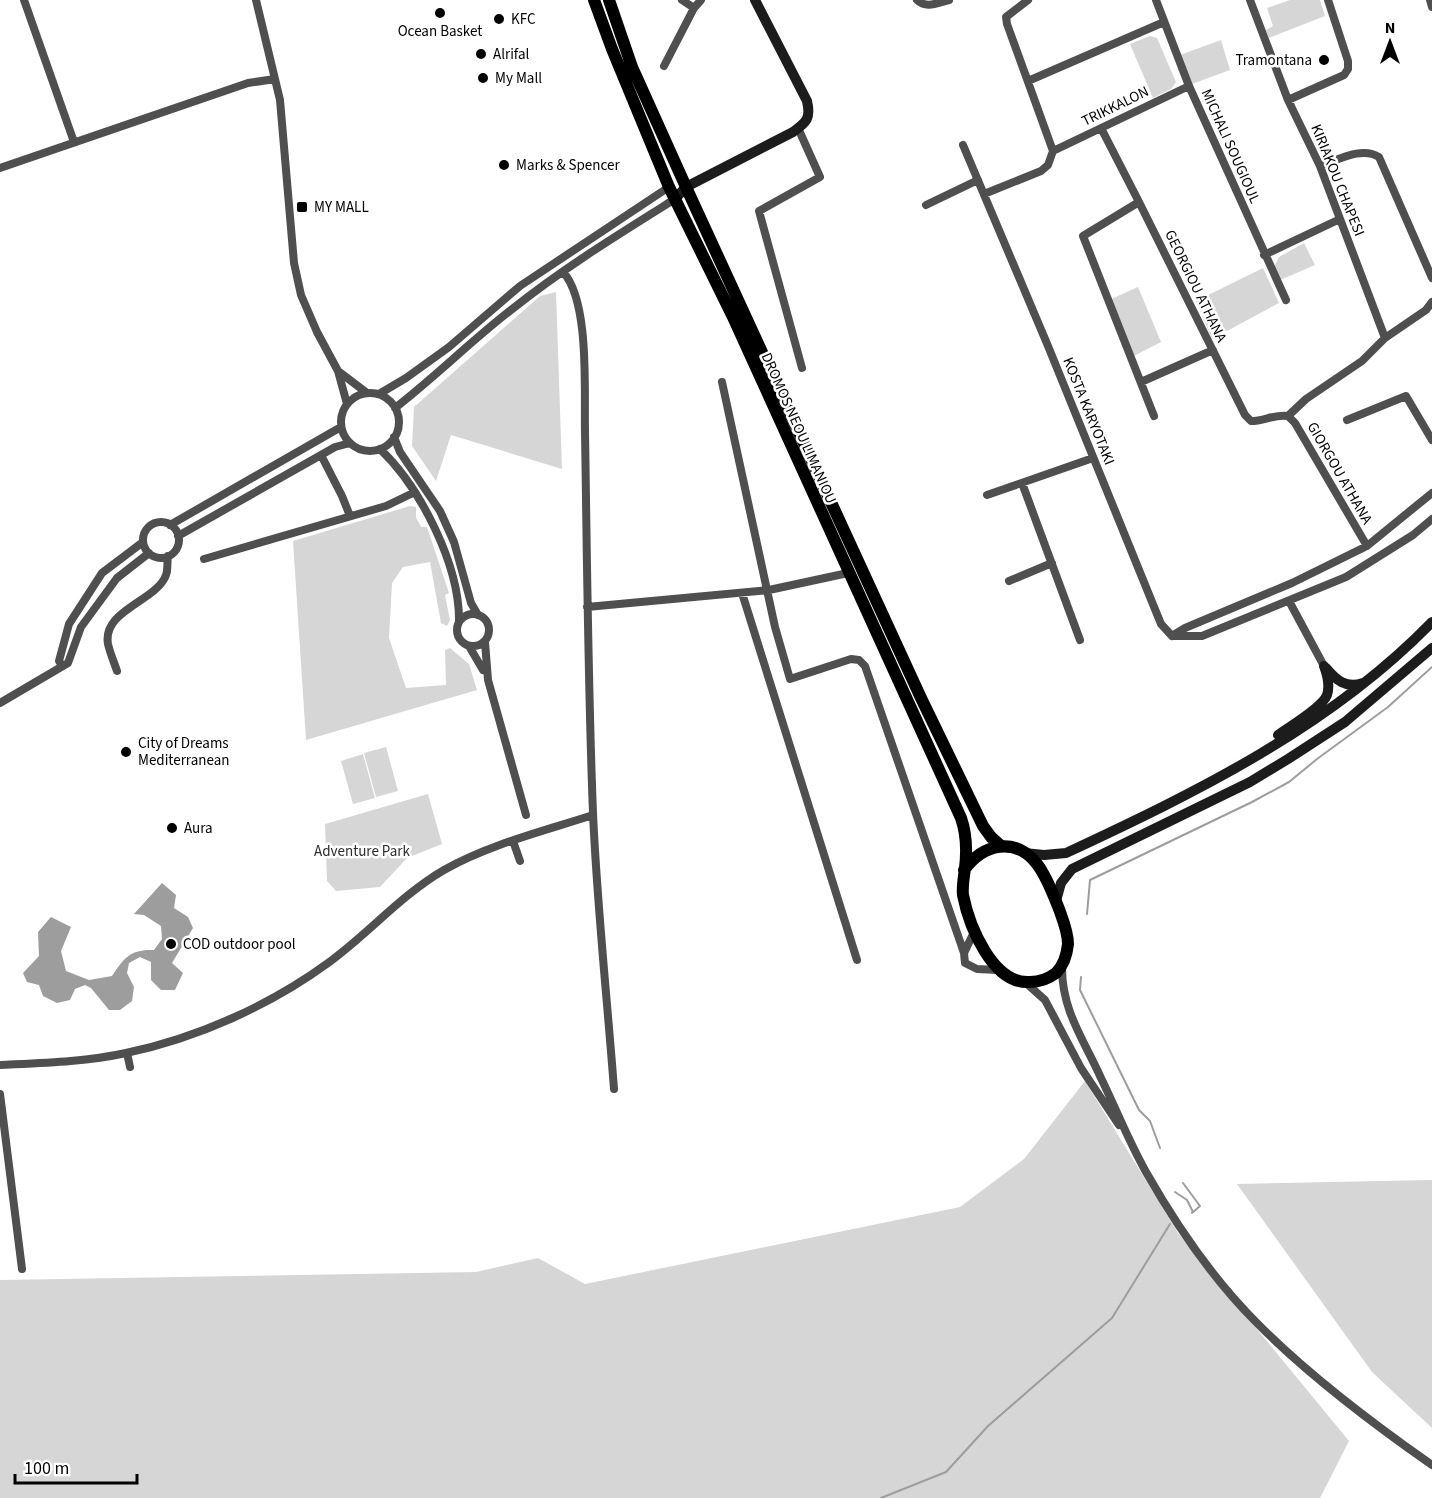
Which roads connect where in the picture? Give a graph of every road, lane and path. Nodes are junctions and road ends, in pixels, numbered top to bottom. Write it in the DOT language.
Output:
graph roads {
  1 [pos="24,0"];
  2 [pos="256,0"];
  3 [pos="594,0"];
  4 [pos="609,0"];
  5 [pos="682,0"];
  6 [pos="701,0"];
  7 [pos="755,0"];
  8 [pos="949,0"];
  9 [pos="1028,0"];
  10 [pos="1156,0"];
  11 [pos="1250,0"];
  12 [pos="1328,0"];
  13 [pos="1430,0"];
  14 [pos="919,2"];
  15 [pos="1432,7"];
  16 [pos="694,8"];
  17 [pos="1164,22"];
  18 [pos="664,66"];
  19 [pos="275,79"];
  20 [pos="1028,81"];
  21 [pos="1189,86"];
  22 [pos="1288,100"];
  23 [pos="798,128"];
  24 [pos="1101,128"];
  25 [pos="74,142"];
  26 [pos="963,145"];
  27 [pos="1053,151"];
  28 [pos="1320,166"];
  29 [pos="0,168"];
  30 [pos="978,180"];
  31 [pos="686,186"];
  32 [pos="669,187"];
  33 [pos="984,194"];
  34 [pos="675,199"];
  35 [pos="1139,202"];
  36 [pos="926,205"];
  37 [pos="1340,219"];
  38 [pos="1264,255"];
  39 [pos="563,272"];
  40 [pos="1432,278"];
  41 [pos="1286,300"];
  42 [pos="1432,302"];
  43 [pos="1385,338"];
  44 [pos="1213,350"];
  45 [pos="802,368"];
  46 [pos="338,371"];
  47 [pos="722,382"];
  48 [pos="1141,382"];
  49 [pos="367,393"];
  50 [pos="379,394"];
  51 [pos="347,404"];
  52 [pos="395,408"];
  53 [pos="1154,416"];
  54 [pos="1288,417"];
  55 [pos="1347,420"];
  56 [pos="342,427"];
  57 [pos="394,437"];
  58 [pos="1432,440"];
  59 [pos="350,443"];
  60 [pos="380,449"];
  61 [pos="321,455"];
  62 [pos="1093,458"];
  63 [pos="1022,483"];
  64 [pos="415,492"];
  65 [pos="1432,493"];
  66 [pos="987,495"];
  67 [pos="350,516"];
  68 [pos="1432,519"];
  69 [pos="170,525"];
  70 [pos="178,536"];
  71 [pos="143,542"];
  72 [pos="1366,546"];
  73 [pos="149,553"];
  74 [pos="168,556"];
  75 [pos="204,559"];
  76 [pos="1052,562"];
  77 [pos="848,573"];
  78 [pos="1009,581"];
  79 [pos="769,590"];
  80 [pos="742,593"];
  81 [pos="1289,601"];
  82 [pos="587,608"];
  83 [pos="478,615"];
  84 [pos="459,621"];
  85 [pos="1432,622"];
  86 [pos="1172,636"];
  87 [pos="1080,640"];
  88 [pos="485,642"];
  89 [pos="469,646"];
  90 [pos="1432,648"];
  91 [pos="62,666"];
  92 [pos="1324,666"];
  93 [pos="117,671"];
  94 [pos="488,680"];
  95 [pos="1369,681"];
  96 [pos="0,703"];
  97 [pos="1230,773"];
  98 [pos="526,814"];
  99 [pos="593,815"];
  100 [pos="513,841"];
  101 [pos="1001,846"];
  102 [pos="1024,853"];
  103 [pos="520,861"];
  104 [pos="964,870"];
  105 [pos="1056,901"];
  106 [pos="975,930"];
  107 [pos="964,953"];
  108 [pos="857,960"];
  109 [pos="1062,967"];
  110 [pos="998,970"];
  111 [pos="1025,983"];
  112 [pos="127,1053"];
  113 [pos="0,1065"];
  114 [pos="130,1067"];
  115 [pos="614,1089"];
  116 [pos="0,1094"];
  117 [pos="1131,1144"];
  118 [pos="22,1269"];
  119 [pos="1432,1465"];
  1 -- 25 [label="street"];
  2 -- 19 [label="street"];
  3 -- 32 [label="main road, DROMOS NEOU LIMANIOU"];
  4 -- 31 [label="main road, DROMOS NEOU LIMANIOU"];
  5 -- 16 [label="street"];
  6 -- 16 [label="street"];
  7 -- 23 [label="main road"];
  8 -- 14 [label="street"];
  9 -- 20 [label="street"];
  10 -- 17 [label="street, MICHALI SOUGIOUL"];
  11 -- 22 [label="street, KIRIAKOU CHAPESI"];
  12 -- 22 [label="street"];
  13 -- 15 [label="street"];
  16 -- 18 [label="street"];
  17 -- 20 [label="street"];
  17 -- 21 [label="street, MICHALI SOUGIOUL"];
  19 -- 25 [label="street"];
  19 -- 46 [label="street"];
  20 -- 27 [label="street"];
  21 -- 24 [label="street, TRIKKALON"];
  21 -- 38 [label="street, MICHALI SOUGIOUL"];
  22 -- 28 [label="street, KIRIAKOU CHAPESI"];
  23 -- 31 [label="main road"];
  23 -- 45 [label="street"];
  24 -- 27 [label="street, TRIKKALON"];
  24 -- 35 [label="street, GEORGIOU ATHANA"];
  25 -- 29 [label="street"];
  26 -- 30 [label="street, KOSTA KARYOTAKI"];
  27 -- 33 [label="street"];
  28 -- 37 [label="street, KIRIAKOU CHAPESI"];
  28 -- 40 [label="street"];
  30 -- 33 [label="street, KOSTA KARYOTAKI"];
  30 -- 36 [label="street"];
  31 -- 32 [label="main road"];
  31 -- 34 [label="main road"];
  31 -- 101 [label="main road, DROMOS NEOU LIMANIOU"];
  32 -- 34 [label="main road, DROMOS NEOU LIMANIOU"];
  32 -- 50 [label="street"];
  33 -- 62 [label="street, KOSTA KARYOTAKI"];
  34 -- 39 [label="street"];
  34 -- 77 [label="main road, DROMOS NEOU LIMANIOU"];
  35 -- 44 [label="street, GEORGIOU ATHANA"];
  35 -- 48 [label="street"];
  37 -- 38 [label="street"];
  37 -- 43 [label="street, KIRIAKOU CHAPESI"];
  38 -- 41 [label="street, MICHALI SOUGIOUL"];
  39 -- 52 [label="street"];
  39 -- 82 [label="street"];
  42 -- 43 [label="street"];
  43 -- 54 [label="street"];
  44 -- 48 [label="street"];
  44 -- 54 [label="street, GEORGIOU ATHANA"];
  46 -- 49 [label="street"];
  46 -- 51 [label="street"];
  47 -- 79 [label="street"];
  48 -- 53 [label="street"];
  49 -- 50 [label="street"];
  49 -- 51 [label="street"];
  50 -- 52 [label="street"];
  51 -- 56 [label="street"];
  52 -- 57 [label="street"];
  54 -- 72 [label="street, GIORGOU ATHANA"];
  55 -- 58 [label="street"];
  56 -- 59 [label="street"];
  56 -- 69 [label="street"];
  57 -- 60 [label="street"];
  57 -- 83 [label="street"];
  59 -- 60 [label="street"];
  59 -- 61 [label="street"];
  60 -- 64 [label="street"];
  61 -- 67 [label="street"];
  61 -- 70 [label="street"];
  62 -- 63 [label="street"];
  62 -- 86 [label="street, KOSTA KARYOTAKI"];
  63 -- 66 [label="street"];
  63 -- 76 [label="street"];
  64 -- 67 [label="street"];
  64 -- 84 [label="street"];
  65 -- 72 [label="street"];
  67 -- 75 [label="street"];
  68 -- 81 [label="street"];
  69 -- 70 [label="street"];
  69 -- 71 [label="street"];
  70 -- 74 [label="street"];
  71 -- 73 [label="street"];
  71 -- 91 [label="street"];
  72 -- 86 [label="street"];
  73 -- 74 [label="street"];
  73 -- 91 [label="street"];
  74 -- 93 [label="street"];
  76 -- 78 [label="street"];
  76 -- 87 [label="street"];
  77 -- 79 [label="street"];
  77 -- 104 [label="main road, DROMOS NEOU LIMANIOU"];
  79 -- 80 [label="street"];
  79 -- 107 [label="street"];
  80 -- 82 [label="street"];
  80 -- 108 [label="street"];
  81 -- 86 [label="street"];
  81 -- 92 [label="street"];
  82 -- 99 [label="street"];
  83 -- 84 [label="street"];
  83 -- 88 [label="street"];
  84 -- 89 [label="street"];
  85 -- 95 [label="main road"];
  88 -- 89 [label="street"];
  88 -- 94 [label="street"];
  89 -- 94 [label="street"];
  90 -- 105 [label="main road"];
  91 -- 96 [label="street"];
  92 -- 95 [label="main road"];
  92 -- 97 [label="main road"];
  94 -- 98 [label="street"];
  95 -- 97 [label="main road"];
  97 -- 102 [label="main road"];
  99 -- 100 [label="street"];
  99 -- 115 [label="street"];
  100 -- 103 [label="street"];
  100 -- 112 [label="street"];
  101 -- 102 [label="main road"];
  101 -- 104 [label="main road"];
  102 -- 105 [label="main road"];
  104 -- 106 [label="main road"];
  105 -- 109 [label="main road"];
  106 -- 107 [label="street"];
  106 -- 110 [label="main road"];
  107 -- 110 [label="street"];
  109 -- 111 [label="main road"];
  109 -- 117 [label="street"];
  110 -- 111 [label="main road"];
  111 -- 117 [label="street"];
  112 -- 113 [label="street"];
  112 -- 114 [label="street"];
  116 -- 118 [label="street"];
  117 -- 119 [label="street"];
}
